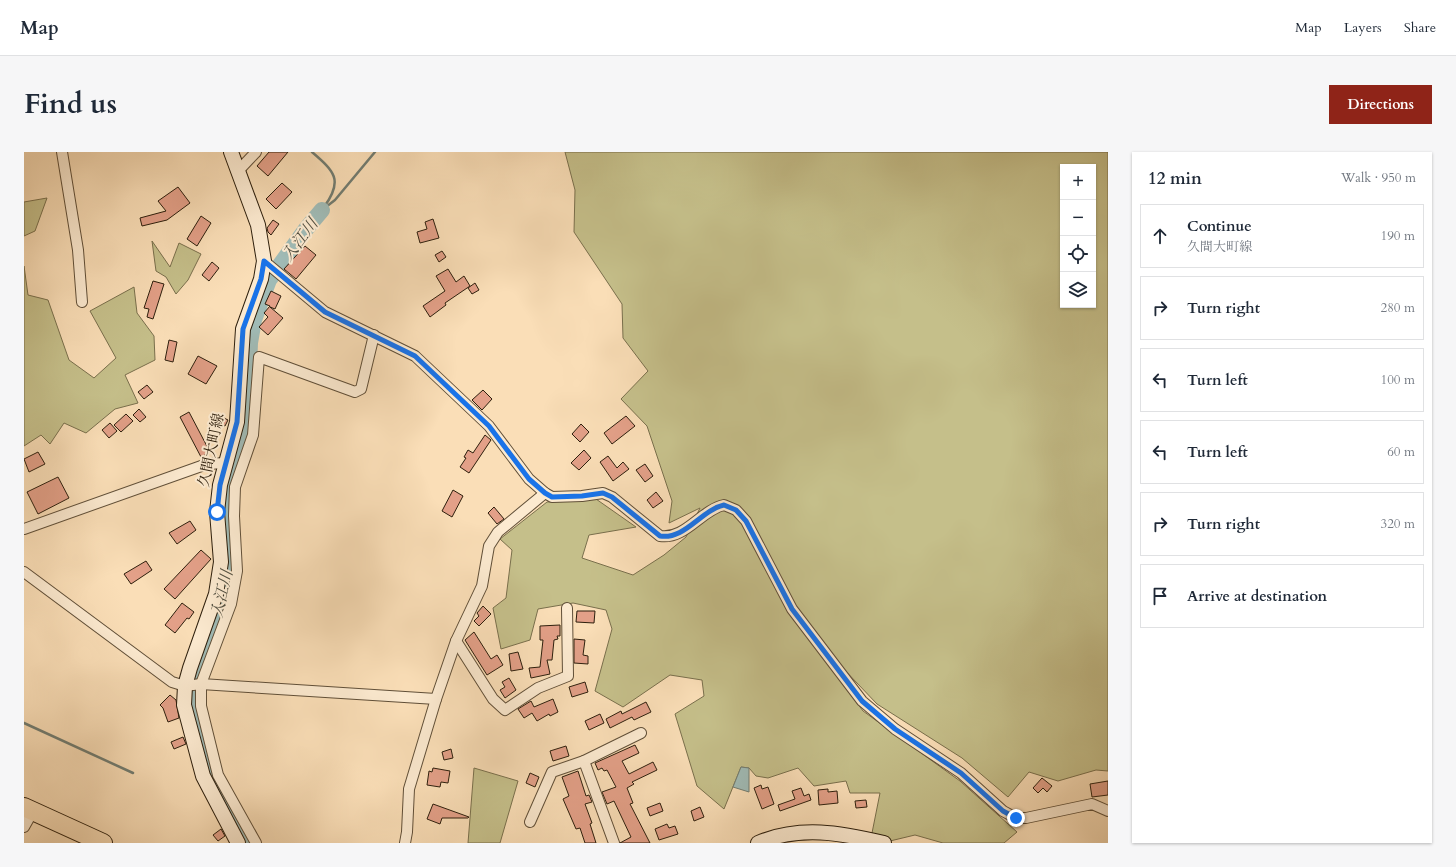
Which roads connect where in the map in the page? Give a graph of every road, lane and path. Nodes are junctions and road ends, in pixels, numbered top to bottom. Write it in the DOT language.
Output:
graph roads {
  1 [pos="62,152"];
  2 [pos="231,152"];
  3 [pos="256,152"];
  4 [pos="238,172"];
  5 [pos="271,268"];
  6 [pos="82,302"];
  7 [pos="374,335"];
  8 [pos="225,462"];
  9 [pos="545,493"];
  10 [pos="24,529"];
  11 [pos="24,572"];
  12 [pos="567,608"];
  13 [pos="456,642"];
  14 [pos="201,684"];
  15 [pos="185,686"];
  16 [pos="436,699"];
  17 [pos="641,733"];
  18 [pos="584,761"];
  19 [pos="28,809"];
  20 [pos="1108,811"];
  21 [pos="530,822"];
  22 [pos="24,827"];
  23 [pos="103,843"];
  24 [pos="238,843"];
  25 [pos="256,843"];
  26 [pos="405,843"];
  27 [pos="614,843"];
  28 [pos="758,843"];
  29 [pos="884,843"];
  1 -- 6 [label="street"];
  2 -- 4 [label="main road, 久間大町線"];
  3 -- 4 [label="street"];
  4 -- 5 [label="main road, 久間大町線"];
  5 -- 7 [label="street"];
  5 -- 8 [label="main road, 久間大町線"];
  7 -- 9 [label="street"];
  7 -- 14 [label="street"];
  8 -- 10 [label="street"];
  8 -- 15 [label="main road, 久間大町線"];
  9 -- 13 [label="street"];
  9 -- 20 [label="street"];
  11 -- 15 [label="street"];
  12 -- 13 [label="street"];
  13 -- 16 [label="street"];
  14 -- 15 [label="street"];
  14 -- 16 [label="street"];
  14 -- 25 [label="street"];
  15 -- 24 [label="main road, 久間大町線"];
  16 -- 26 [label="street"];
  17 -- 18 [label="street"];
  18 -- 21 [label="street"];
  18 -- 27 [label="street"];
  19 -- 22 [label="street"];
  19 -- 23 [label="highway"];
  28 -- 29 [label="main road"];
}
